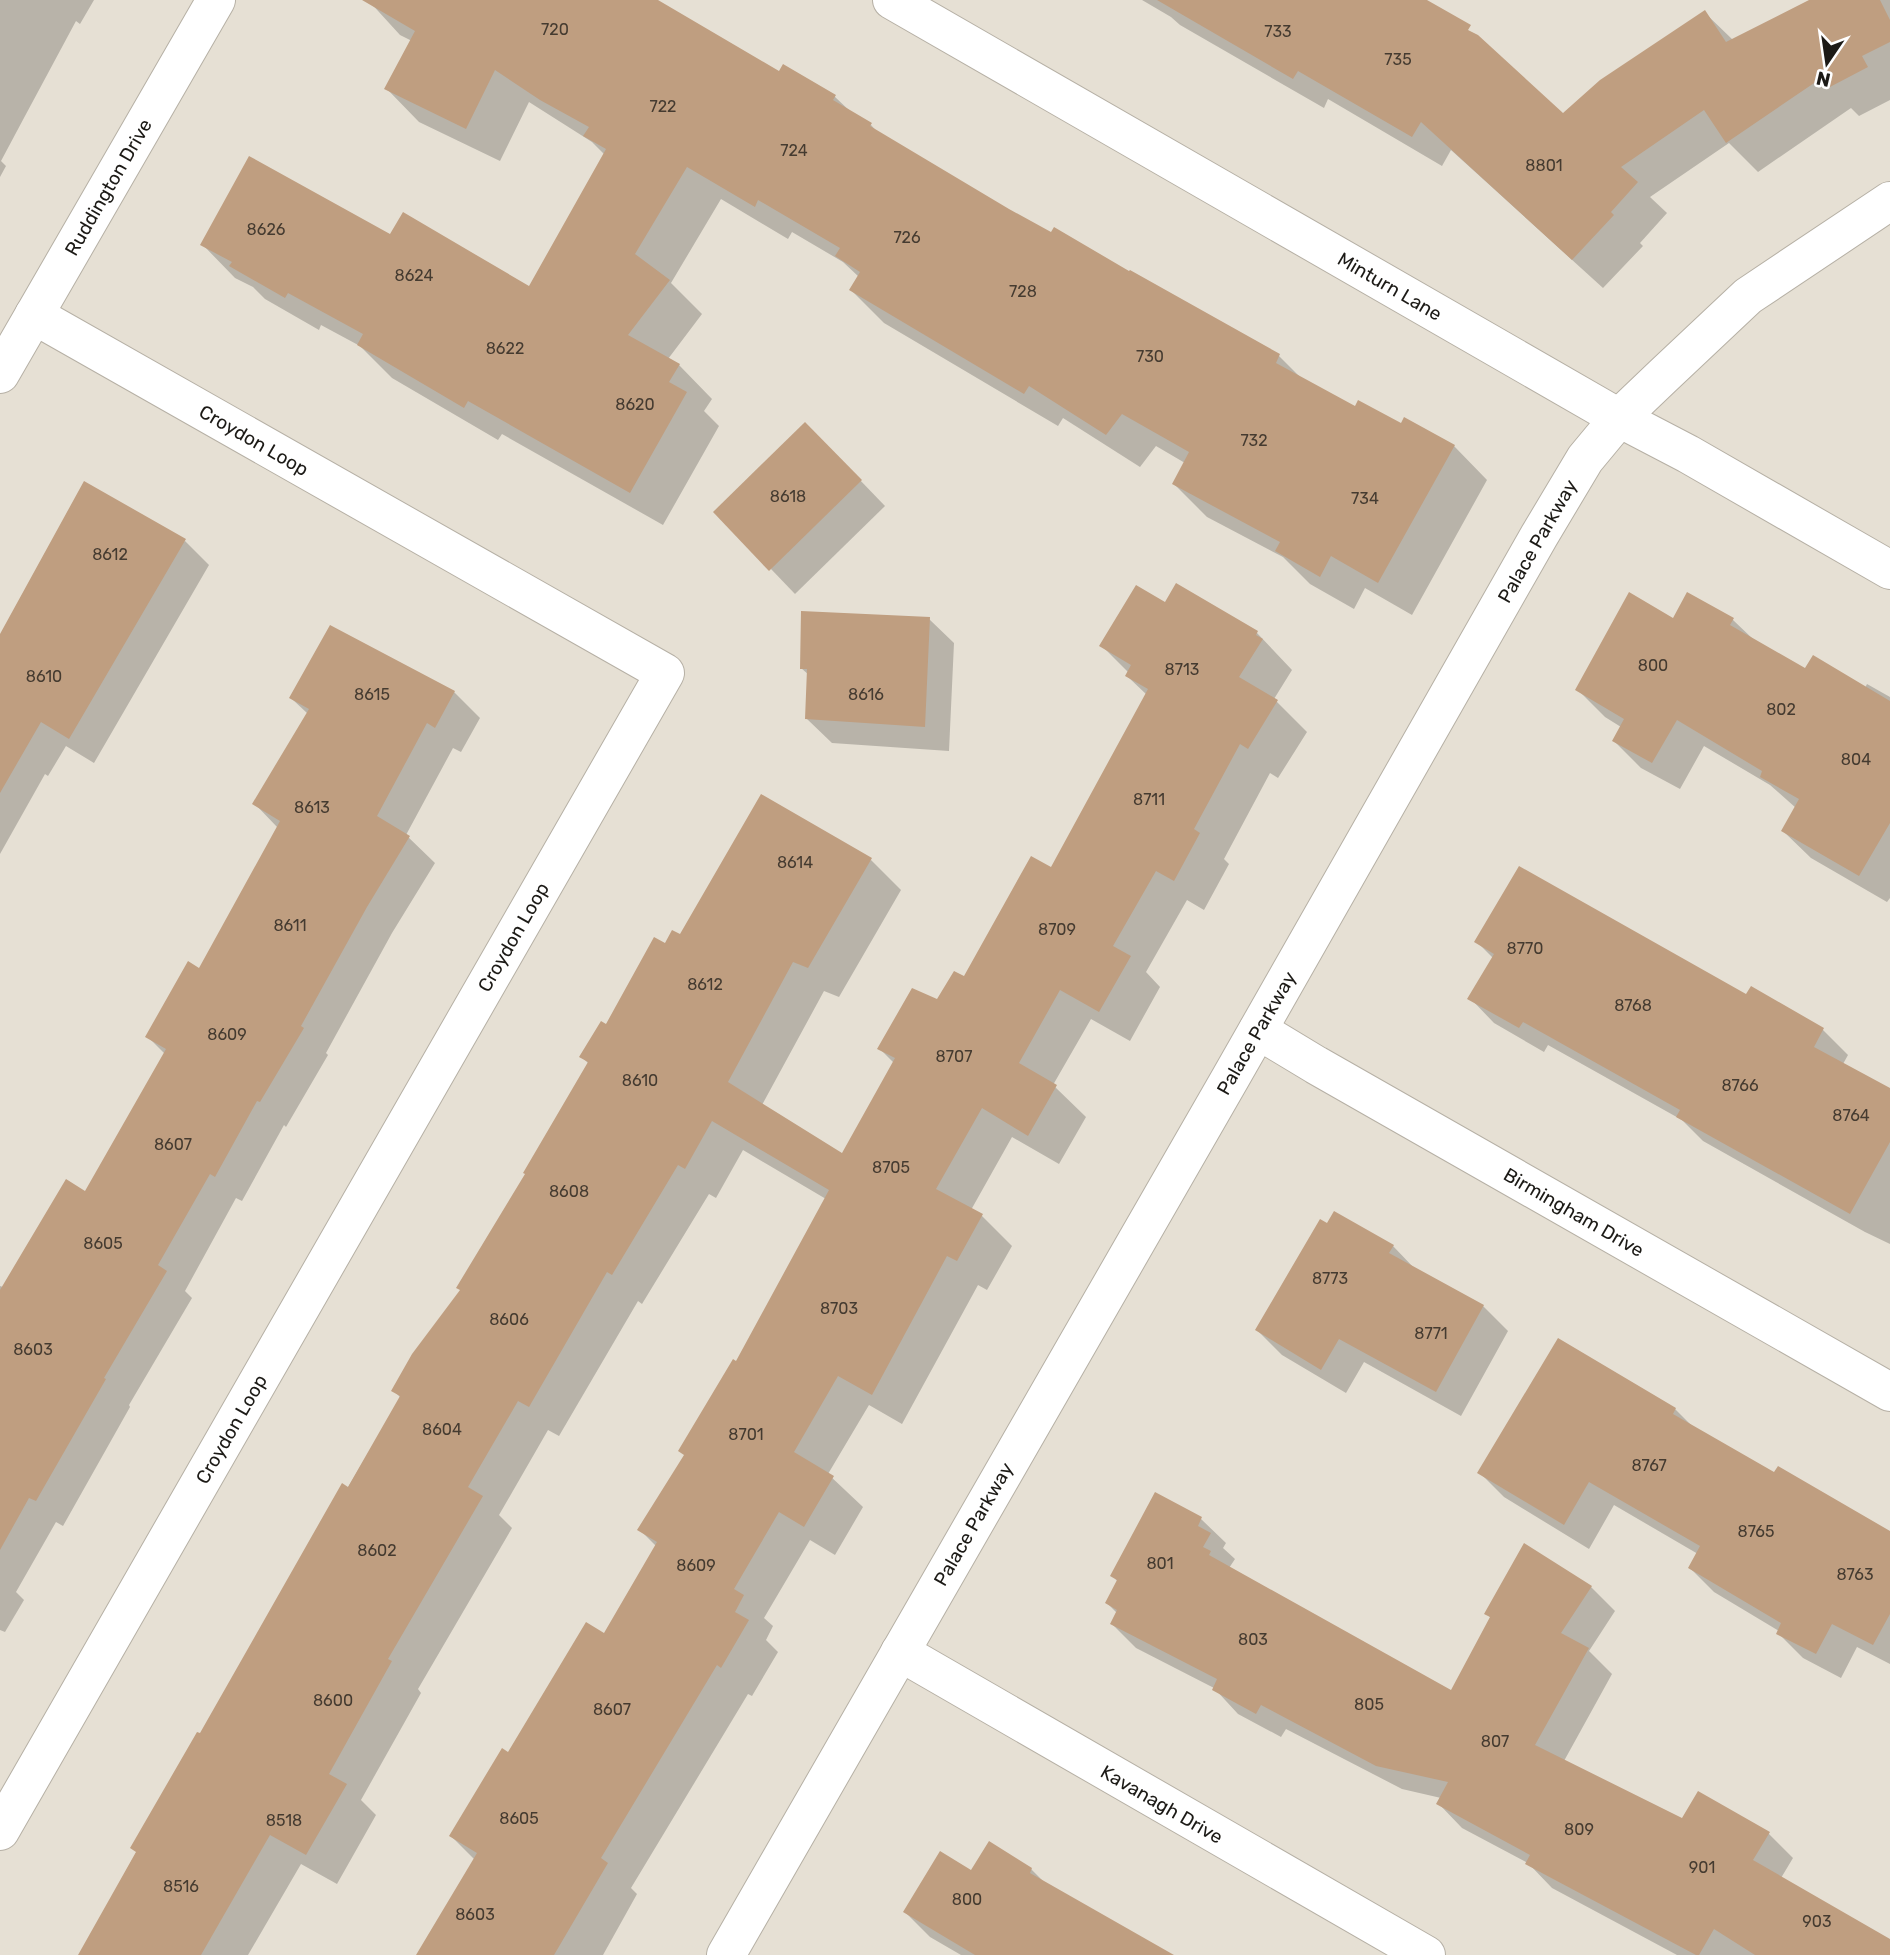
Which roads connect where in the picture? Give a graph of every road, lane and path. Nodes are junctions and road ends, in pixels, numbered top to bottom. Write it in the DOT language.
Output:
graph roads {
  1 [pos="216,0"];
  2 [pos="892,0"];
  3 [pos="1890,201"];
  4 [pos="34,315"];
  5 [pos="0,374"];
  6 [pos="1619,418"];
  7 [pos="1890,570"];
  8 [pos="1258,1030"];
  9 [pos="1890,1392"];
  10 [pos="900,1652"];
  11 [pos="0,1831"];
  12 [pos="726,1955"];
  13 [pos="1426,1955"];
  1 -- 4 [label="street, Ruddington Drive"];
  2 -- 6 [label="street, Minturn Lane"];
  3 -- 6 [label="street, Palace Parkway"];
  4 -- 5 [label="street, Ruddington Drive"];
  4 -- 11 [label="street, Croydon Loop"];
  6 -- 7 [label="street, Minturn Lane"];
  6 -- 8 [label="street, Palace Parkway"];
  8 -- 9 [label="street, Birmingham Drive"];
  8 -- 10 [label="street, Palace Parkway"];
  10 -- 12 [label="street, Palace Parkway"];
  10 -- 13 [label="street, Kavanagh Drive"];
}
